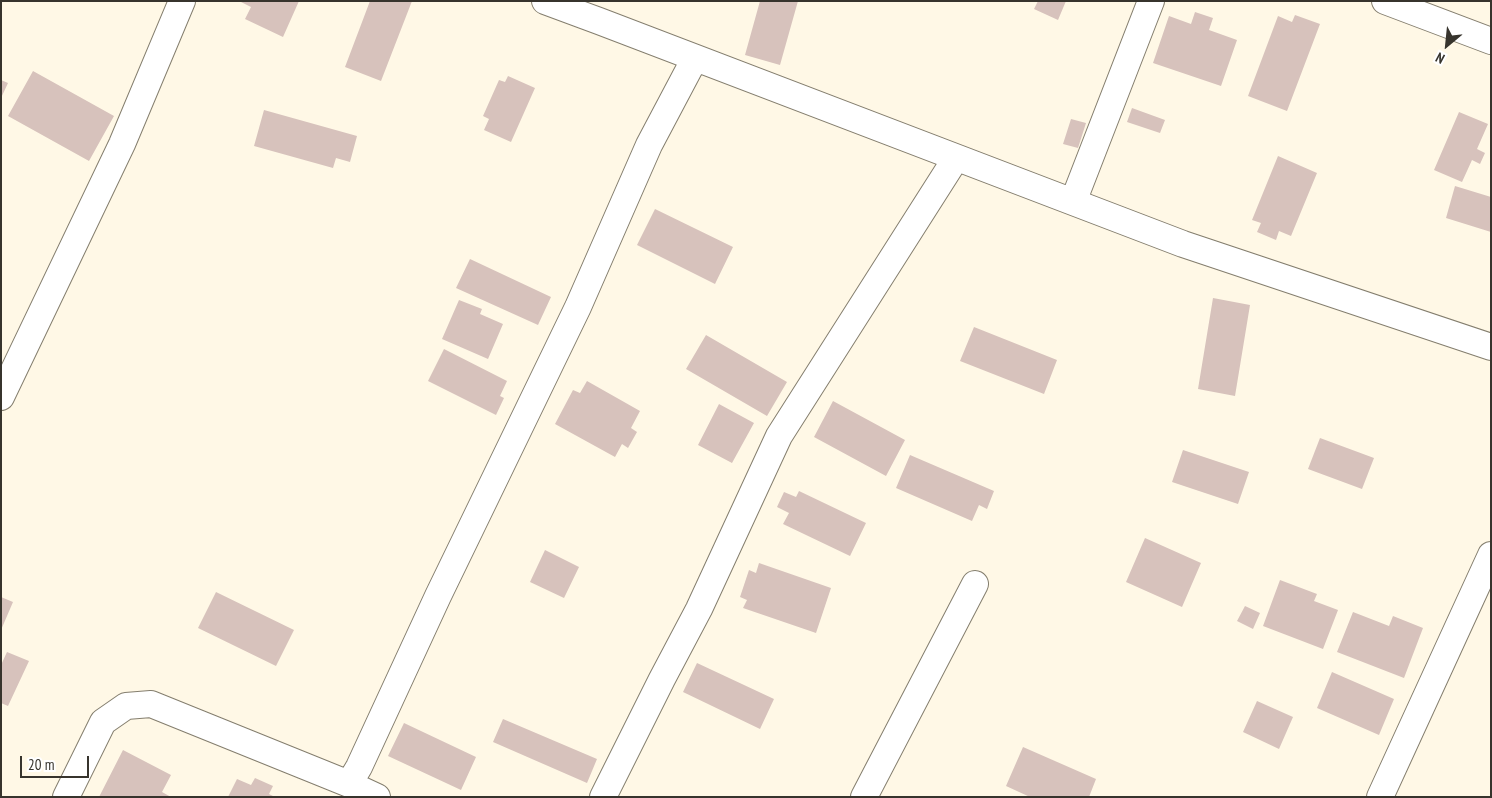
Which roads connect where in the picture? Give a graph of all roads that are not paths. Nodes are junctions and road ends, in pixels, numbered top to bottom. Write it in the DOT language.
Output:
graph roads {
  1 [pos="182,1"];
  2 [pos="545,1"];
  3 [pos="1151,1"];
  4 [pos="1386,1"];
  5 [pos="1491,41"];
  6 [pos="695,58"];
  7 [pos="956,158"];
  8 [pos="1073,202"];
  9 [pos="1491,347"];
  10 [pos="1,397"];
  11 [pos="1491,555"];
  12 [pos="975,584"];
  13 [pos="349,784"];
  14 [pos="66,797"];
  15 [pos="377,797"];
  16 [pos="602,797"];
  17 [pos="864,797"];
  18 [pos="1380,797"];
  1 -- 10 [label="street"];
  2 -- 6 [label="street"];
  3 -- 8 [label="street"];
  4 -- 5 [label="street"];
  6 -- 7 [label="street"];
  6 -- 13 [label="street"];
  7 -- 8 [label="street"];
  7 -- 16 [label="street"];
  8 -- 9 [label="street"];
  11 -- 18 [label="street"];
  12 -- 17 [label="street"];
  13 -- 14 [label="street"];
  13 -- 15 [label="street"];
}
